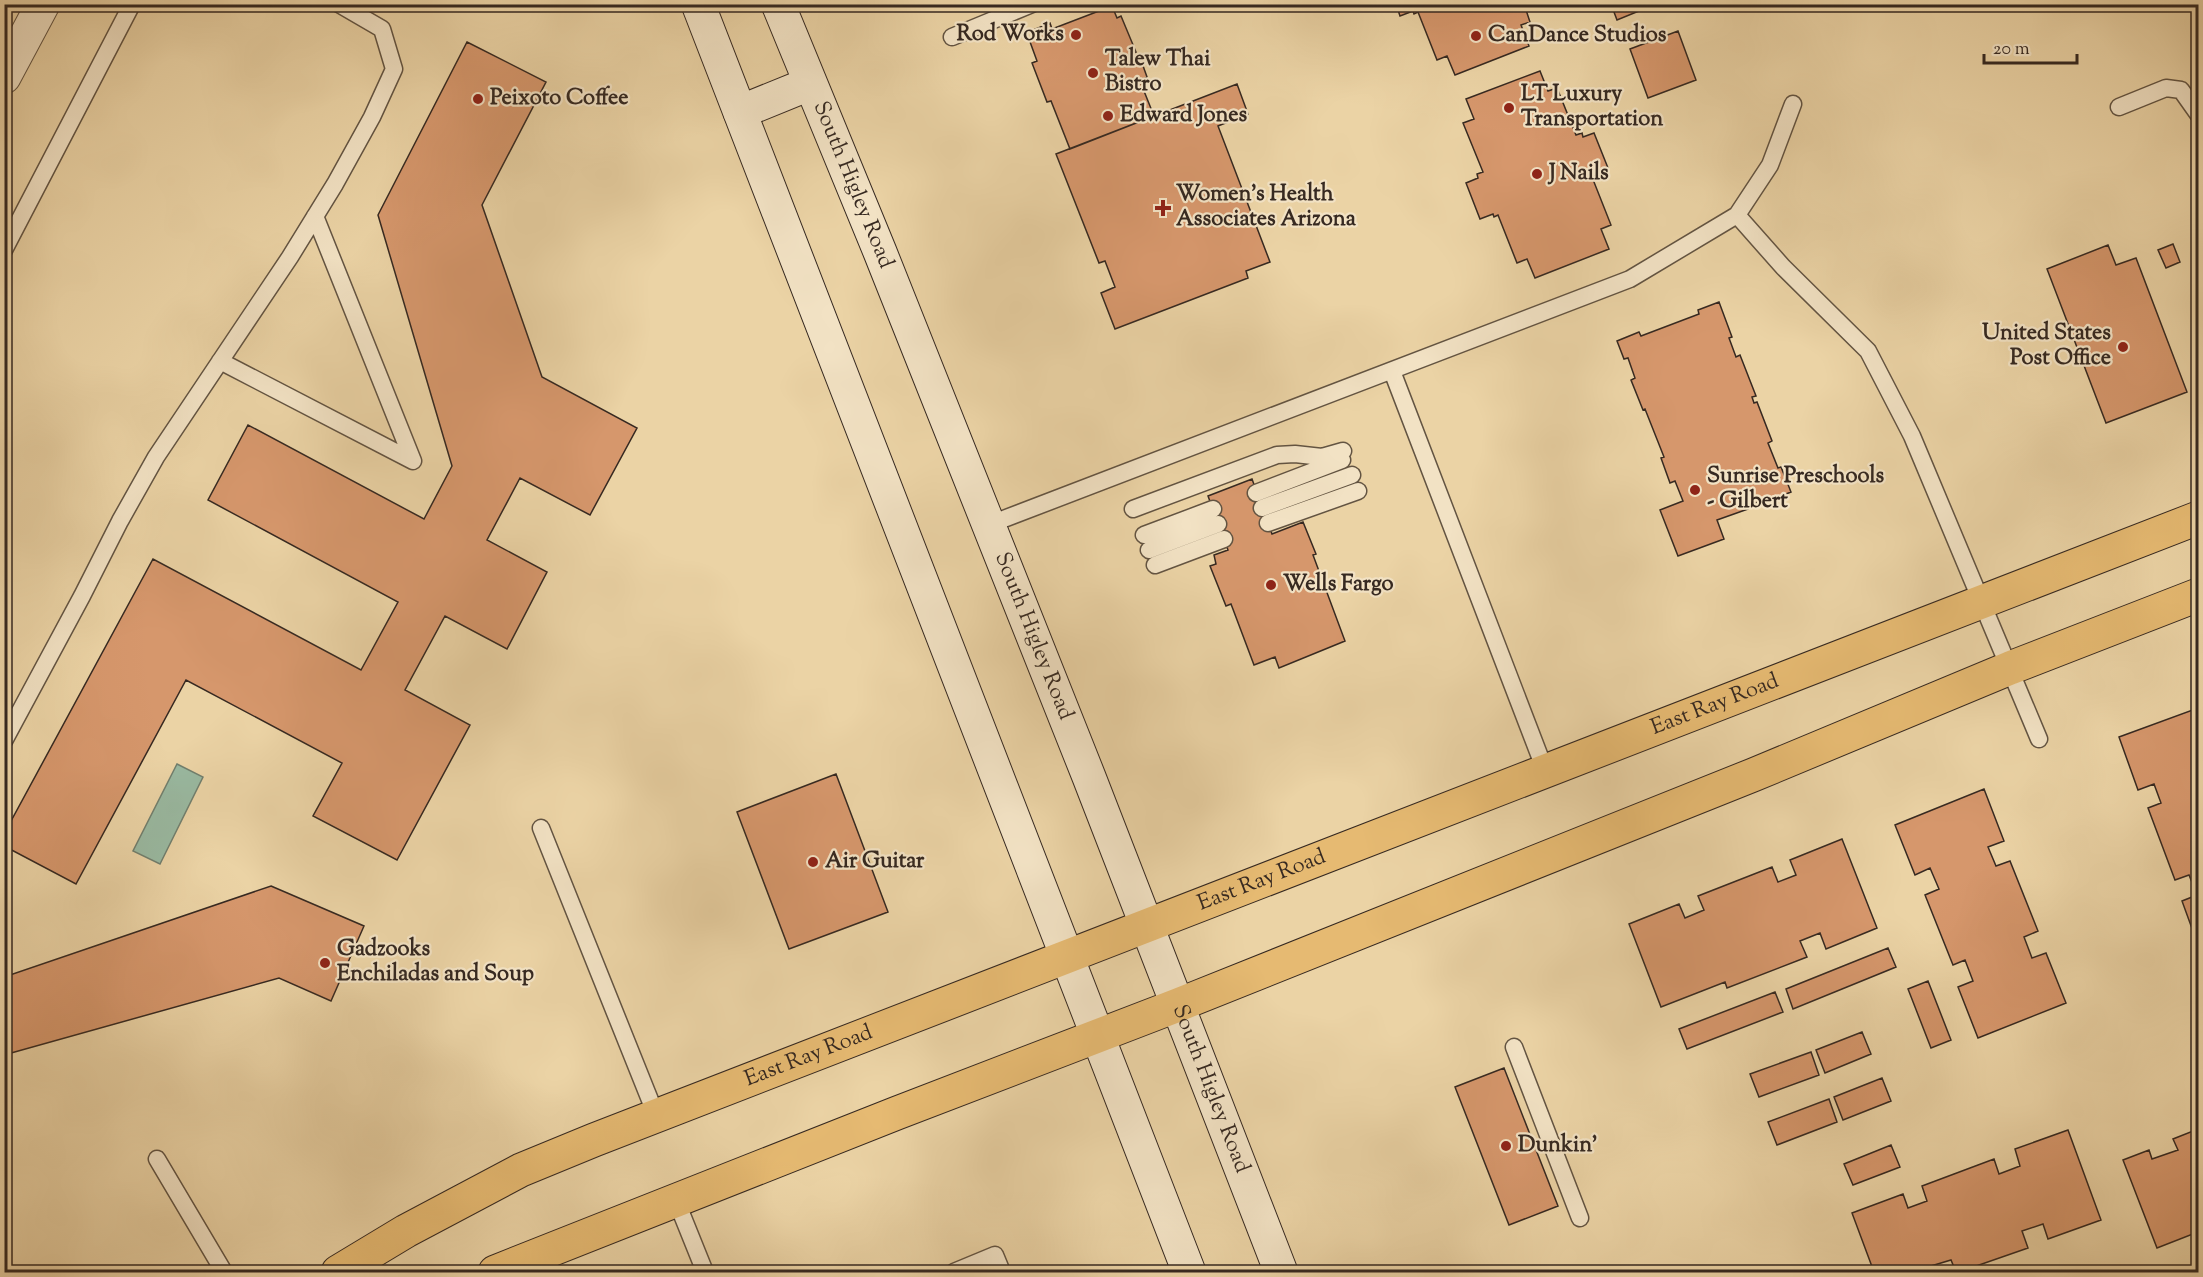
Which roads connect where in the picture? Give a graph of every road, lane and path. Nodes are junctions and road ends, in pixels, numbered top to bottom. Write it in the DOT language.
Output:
graph roads {
  1 [pos="43,4"];
  2 [pos="132,4"];
  3 [pos="339,4"];
  4 [pos="698,4"];
  5 [pos="778,4"];
  6 [pos="1032,4"];
  7 [pos="951,37"];
  8 [pos="13,43"];
  9 [pos="4,78"];
  10 [pos="809,84"];
  11 [pos="1793,104"];
  12 [pos="2119,107"];
  13 [pos="740,112"];
  14 [pos="2199,114"];
  15 [pos="1737,215"];
  16 [pos="315,216"];
  17 [pos="4,250"];
  18 [pos="220,361"];
  19 [pos="1392,371"];
  20 [pos="1355,483"];
  21 [pos="1133,509"];
  22 [pos="2199,518"];
  23 [pos="988,525"];
  24 [pos="1150,550"];
  25 [pos="2199,595"];
  26 [pos="1983,602"];
  27 [pos="2010,668"];
  28 [pos="2039,739"];
  29 [pos="4,741"];
  30 [pos="1545,770"];
  31 [pos="541,828"];
  32 [pos="1147,925"];
  33 [pos="1067,956"];
  34 [pos="1178,1005"];
  35 [pos="1098,1035"];
  36 [pos="1514,1047"];
  37 [pos="656,1115"];
  38 [pos="157,1159"];
  39 [pos="676,1200"];
  40 [pos="1580,1218"];
  41 [pos="224,1272"];
  42 [pos="338,1272"];
  43 [pos="495,1272"];
  44 [pos="705,1272"];
  45 [pos="954,1272"];
  46 [pos="1002,1272"];
  47 [pos="1189,1272"];
  48 [pos="1281,1272"];
  1 -- 8 [label="main road"];
  2 -- 17 [label="lane"];
  3 -- 16 [label="lane"];
  4 -- 13 [label="main road"];
  5 -- 10 [label="main road, South Higley Road"];
  6 -- 7 [label="lane"];
  8 -- 9 [label="main road"];
  10 -- 13 [label="main road"];
  10 -- 23 [label="main road, South Higley Road"];
  11 -- 15 [label="lane"];
  12 -- 14 [label="lane"];
  13 -- 33 [label="main road"];
  15 -- 19 [label="lane"];
  15 -- 26 [label="lane"];
  16 -- 18 [label="lane"];
  16 -- 18 [label="lane"];
  18 -- 29 [label="lane"];
  19 -- 23 [label="lane"];
  19 -- 30 [label="lane"];
  20 -- 21 [label="lane"];
  22 -- 26 [label="main road, East Ray Road"];
  23 -- 32 [label="main road, South Higley Road"];
  24 -- 24 [label="lane"];
  25 -- 27 [label="main road"];
  26 -- 27 [label="lane"];
  26 -- 30 [label="main road, East Ray Road"];
  27 -- 28 [label="lane"];
  27 -- 34 [label="main road"];
  30 -- 32 [label="main road, East Ray Road"];
  31 -- 37 [label="lane"];
  32 -- 33 [label="main road, East Ray Road"];
  32 -- 34 [label="main road, South Higley Road"];
  33 -- 35 [label="main road"];
  33 -- 37 [label="main road, East Ray Road"];
  34 -- 35 [label="main road"];
  34 -- 48 [label="main road, South Higley Road"];
  35 -- 39 [label="main road"];
  35 -- 47 [label="main road"];
  36 -- 40 [label="lane"];
  37 -- 42 [label="main road, East Ray Road"];
  38 -- 41 [label="lane"];
  39 -- 43 [label="main road"];
  39 -- 44 [label="lane"];
  45 -- 46 [label="lane"];
}
